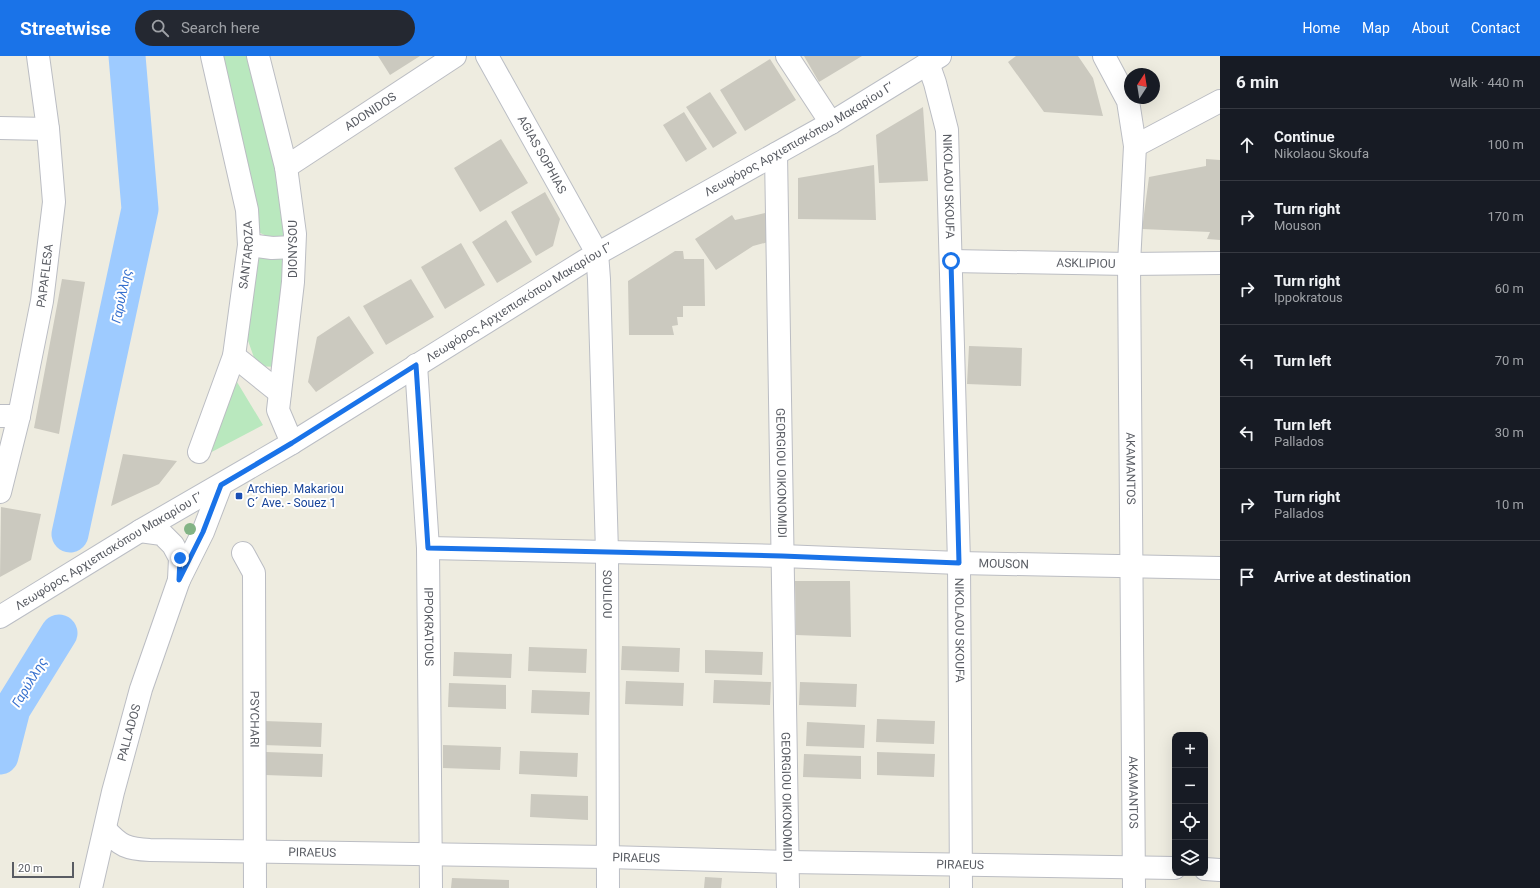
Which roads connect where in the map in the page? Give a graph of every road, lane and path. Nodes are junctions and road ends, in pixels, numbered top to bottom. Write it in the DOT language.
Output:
graph roads {
  1 [pos="38,56"];
  2 [pos="212,56"];
  3 [pos="258,56"];
  4 [pos="456,56"];
  5 [pos="487,56"];
  6 [pos="787,56"];
  7 [pos="1104,56"];
  8 [pos="934,60"];
  9 [pos="1220,101"];
  10 [pos="831,123"];
  11 [pos="0,128"];
  12 [pos="48,129"];
  13 [pos="1135,146"];
  14 [pos="776,154"];
  15 [pos="286,167"];
  16 [pos="249,245"];
  17 [pos="294,247"];
  18 [pos="597,253"];
  19 [pos="951,261"];
  20 [pos="1220,263"];
  21 [pos="1129,264"];
  22 [pos="234,356"];
  23 [pos="416,365"];
  24 [pos="280,393"];
  25 [pos="10,416"];
  26 [pos="292,443"];
  27 [pos="199,452"];
  28 [pos="221,485"];
  29 [pos="0,492"];
  30 [pos="140,531"];
  31 [pos="428,548"];
  32 [pos="607,552"];
  33 [pos="243,553"];
  34 [pos="782,556"];
  35 [pos="959,563"];
  36 [pos="1131,566"];
  37 [pos="1220,568"];
  38 [pos="179,580"];
  39 [pos="0,617"];
  40 [pos="104,829"];
  41 [pos="254,852"];
  42 [pos="431,854"];
  43 [pos="607,857"];
  44 [pos="788,862"];
  45 [pos="961,865"];
  46 [pos="1133,867"];
  47 [pos="1172,868"];
  48 [pos="1208,869"];
  49 [pos="1220,870"];
  50 [pos="91,888"];
  51 [pos="255,888"];
  52 [pos="431,888"];
  53 [pos="608,888"];
  54 [pos="788,888"];
  55 [pos="961,888"];
  56 [pos="1134,888"];
  1 -- 12 [label="street, PAPAFLESA"];
  2 -- 16 [label="street, SANTAROZA"];
  3 -- 15 [label="street, DIONYSOU"];
  4 -- 15 [label="street, ADONIDOS"];
  5 -- 18 [label="street, AGIAS SOPHIAS"];
  6 -- 10 [label="street"];
  7 -- 13 [label="street, AKAMANTOS"];
  8 -- 10 [label="street, Λεωφόρος Αρχιεπισκόπου Μακαρίου Γ’"];
  8 -- 19 [label="street, NIKOLAOU SKOUFA"];
  9 -- 13 [label="street"];
  10 -- 14 [label="street, Λεωφόρος Αρχιεπισκόπου Μακαρίου Γ’"];
  11 -- 12 [label="street"];
  12 -- 25 [label="street, PAPAFLESA"];
  13 -- 21 [label="street, AKAMANTOS"];
  14 -- 18 [label="street, Λεωφόρος Αρχιεπισκόπου Μακαρίου Γ’"];
  14 -- 34 [label="street, GEORGIOU OIKONOMIDI"];
  15 -- 17 [label="street, DIONYSOU"];
  16 -- 17 [label="street"];
  16 -- 22 [label="street, SANTAROZA"];
  17 -- 24 [label="street, DIONYSOU"];
  18 -- 23 [label="street, Λεωφόρος Αρχιεπισκόπου Μακαρίου Γ’"];
  18 -- 32 [label="street, SOULIOU"];
  19 -- 21 [label="street, ASKLIPIOU"];
  19 -- 35 [label="street, NIKOLAOU SKOUFA"];
  20 -- 21 [label="street, ASKLIPIOU"];
  21 -- 36 [label="street, AKAMANTOS"];
  22 -- 24 [label="street"];
  22 -- 27 [label="street, SANTAROZA"];
  23 -- 26 [label="street, Λεωφόρος Αρχιεπισκόπου Μακαρίου Γ’"];
  23 -- 31 [label="street, IPPOKRATOUS"];
  24 -- 26 [label="street, DIONYSOU"];
  25 -- 29 [label="street, PAPAFLESA"];
  26 -- 28 [label="street, Λεωφόρος Αρχιεπισκόπου Μακαρίου Γ’"];
  28 -- 30 [label="street, Λεωφόρος Αρχιεπισκόπου Μακαρίου Γ’"];
  28 -- 38 [label="street, PALLADOS"];
  30 -- 38 [label="street, PALLADOS"];
  30 -- 39 [label="street, Λεωφόρος Αρχιεπισκόπου Μακαρίου Γ’"];
  31 -- 32 [label="street, MOUSON"];
  31 -- 42 [label="street, IPPOKRATOUS"];
  32 -- 34 [label="street, MOUSON"];
  32 -- 43 [label="street, SOULIOU"];
  33 -- 41 [label="street, PSYCHARI"];
  34 -- 35 [label="street, MOUSON"];
  34 -- 44 [label="street, GEORGIOU OIKONOMIDI"];
  35 -- 36 [label="street, MOUSON"];
  35 -- 45 [label="street, NIKOLAOU SKOUFA"];
  36 -- 37 [label="street, MOUSON"];
  36 -- 46 [label="street, AKAMANTOS"];
  38 -- 40 [label="street, PALLADOS"];
  40 -- 41 [label="street, PIRAEUS"];
  40 -- 50 [label="street, PALLADOS"];
  41 -- 42 [label="street, PIRAEUS"];
  41 -- 51 [label="street, PSYCHARI"];
  42 -- 43 [label="street, PIRAEUS"];
  42 -- 52 [label="street, IPPOKRATOUS"];
  43 -- 44 [label="street, PIRAEUS"];
  43 -- 53 [label="street, SOULIOU"];
  44 -- 45 [label="street, PIRAEUS"];
  44 -- 54 [label="street, GEORGIOU OIKONOMIDI"];
  45 -- 46 [label="street, PIRAEUS"];
  45 -- 55 [label="street, NIKOLAOU SKOUFA"];
  46 -- 47 [label="street, PIRAEUS"];
  46 -- 56 [label="street, AKAMANTOS"];
  48 -- 49 [label="street"];
}
